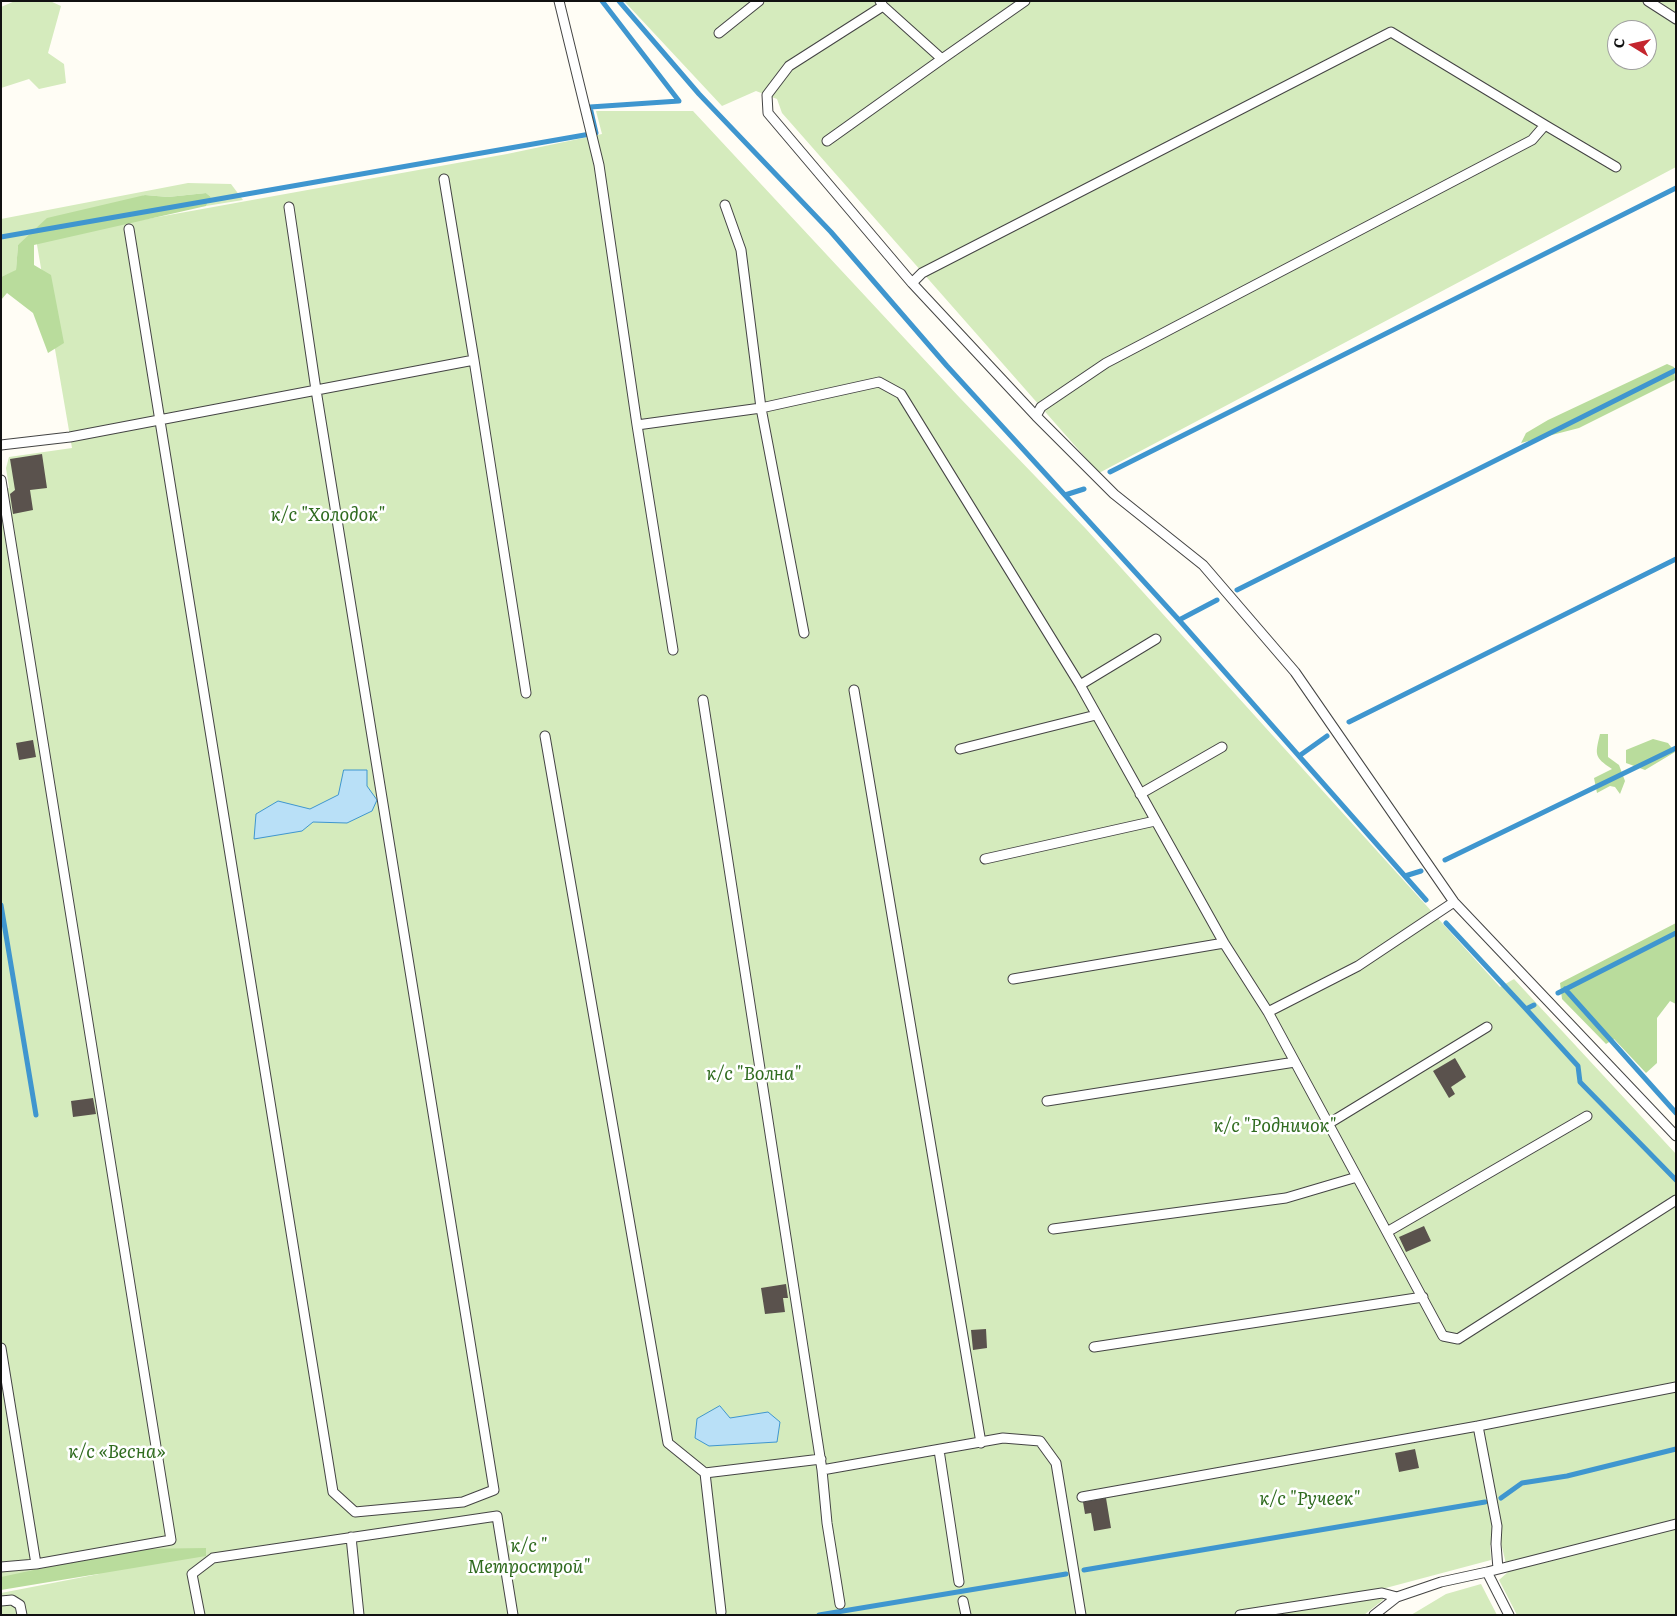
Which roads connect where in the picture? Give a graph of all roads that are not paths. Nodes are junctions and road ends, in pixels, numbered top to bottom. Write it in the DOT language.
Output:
graph roads {
  1 [pos="559,1"];
  2 [pos="759,1"];
  3 [pos="1025,1"];
  4 [pos="1648,1"];
  5 [pos="882,4"];
  6 [pos="1676,19"];
  7 [pos="718,33"];
  8 [pos="942,59"];
  9 [pos="1545,125"];
  10 [pos="827,141"];
  11 [pos="1616,167"];
  12 [pos="444,178"];
  13 [pos="725,204"];
  14 [pos="289,207"];
  15 [pos="129,229"];
  16 [pos="912,283"];
  17 [pos="474,360"];
  18 [pos="316,390"];
  19 [pos="761,408"];
  20 [pos="1036,416"];
  21 [pos="160,420"];
  22 [pos="637,425"];
  23 [pos="1,445"];
  24 [pos="1,480"];
  25 [pos="804,633"];
  26 [pos="1156,639"];
  27 [pos="673,650"];
  28 [pos="1080,685"];
  29 [pos="854,690"];
  30 [pos="526,693"];
  31 [pos="703,700"];
  32 [pos="1096,715"];
  33 [pos="545,736"];
  34 [pos="1222,747"];
  35 [pos="960,748"];
  36 [pos="1140,794"];
  37 [pos="1155,821"];
  38 [pos="985,859"];
  39 [pos="1454,902"];
  40 [pos="1224,942"];
  41 [pos="1013,979"];
  42 [pos="1268,1012"];
  43 [pos="1487,1027"];
  44 [pos="1295,1062"];
  45 [pos="1047,1101"];
  46 [pos="1587,1116"];
  47 [pos="1328,1124"];
  48 [pos="1676,1136"];
  49 [pos="1357,1177"];
  50 [pos="1676,1200"];
  51 [pos="1053,1229"];
  52 [pos="1387,1232"];
  53 [pos="1423,1298"];
  54 [pos="1094,1347"];
  55 [pos="1,1348"];
  56 [pos="1676,1387"];
  57 [pos="1478,1426"];
  58 [pos="981,1443"];
  59 [pos="939,1450"];
  60 [pos="821,1459"];
  61 [pos="822,1470"];
  62 [pos="705,1473"];
  63 [pos="1082,1497"];
  64 [pos="1676,1524"];
  65 [pos="351,1537"];
  66 [pos="36,1564"];
  67 [pos="1,1567"];
  68 [pos="1498,1569"];
  69 [pos="1488,1572"];
  70 [pos="959,1582"];
  71 [pos="1397,1597"];
  72 [pos="1,1601"];
  73 [pos="963,1601"];
  74 [pos="840,1604"];
  75 [pos="721,1612"];
  76 [pos="22,1615"];
  77 [pos="200,1615"];
  78 [pos="360,1615"];
  79 [pos="513,1615"];
  80 [pos="966,1615"];
  81 [pos="1081,1615"];
  82 [pos="1240,1615"];
  83 [pos="1374,1615"];
  84 [pos="1509,1615"];
  1 -- 22 [label="lane"];
  2 -- 7 [label="lane"];
  3 -- 8 [label="lane"];
  4 -- 6 [label="lane"];
  5 -- 8 [label="lane"];
  5 -- 16 [label="lane"];
  8 -- 10 [label="lane"];
  9 -- 11 [label="lane"];
  9 -- 16 [label="lane"];
  9 -- 20 [label="lane"];
  12 -- 17 [label="lane"];
  13 -- 19 [label="lane"];
  14 -- 18 [label="lane"];
  15 -- 21 [label="lane"];
  16 -- 20 [label="lane"];
  17 -- 18 [label="lane"];
  17 -- 30 [label="lane"];
  18 -- 21 [label="lane"];
  18 -- 21 [label="lane"];
  19 -- 22 [label="lane"];
  19 -- 25 [label="lane"];
  19 -- 28 [label="lane"];
  20 -- 39 [label="lane"];
  21 -- 23 [label="lane"];
  22 -- 27 [label="lane"];
  24 -- 66 [label="lane"];
  26 -- 28 [label="lane"];
  28 -- 32 [label="lane"];
  29 -- 58 [label="lane"];
  31 -- 60 [label="lane"];
  32 -- 35 [label="lane"];
  32 -- 36 [label="lane"];
  33 -- 62 [label="lane"];
  34 -- 36 [label="lane"];
  36 -- 37 [label="lane"];
  37 -- 38 [label="lane"];
  37 -- 40 [label="lane"];
  39 -- 42 [label="lane"];
  39 -- 48 [label="lane"];
  40 -- 41 [label="lane"];
  40 -- 42 [label="lane"];
  42 -- 44 [label="lane"];
  43 -- 47 [label="lane"];
  44 -- 45 [label="lane"];
  44 -- 47 [label="lane"];
  46 -- 52 [label="lane"];
  47 -- 49 [label="lane"];
  49 -- 51 [label="lane"];
  49 -- 52 [label="lane"];
  50 -- 53 [label="lane"];
  52 -- 53 [label="lane"];
  53 -- 54 [label="lane"];
  55 -- 66 [label="lane"];
  56 -- 57 [label="lane"];
  57 -- 63 [label="lane"];
  57 -- 68 [label="lane"];
  58 -- 59 [label="lane"];
  58 -- 81 [label="lane"];
  59 -- 61 [label="lane"];
  59 -- 70 [label="lane"];
  60 -- 61 [label="lane"];
  60 -- 62 [label="lane"];
  61 -- 74 [label="lane"];
  62 -- 75 [label="lane"];
  64 -- 68 [label="lane"];
  65 -- 77 [label="lane"];
  65 -- 78 [label="lane"];
  65 -- 79 [label="lane"];
  66 -- 67 [label="lane"];
  68 -- 69 [label="lane"];
  69 -- 71 [label="lane"];
  69 -- 84 [label="lane"];
  71 -- 82 [label="lane"];
  71 -- 83 [label="lane"];
  72 -- 76 [label="lane"];
  73 -- 80 [label="lane"];
}
